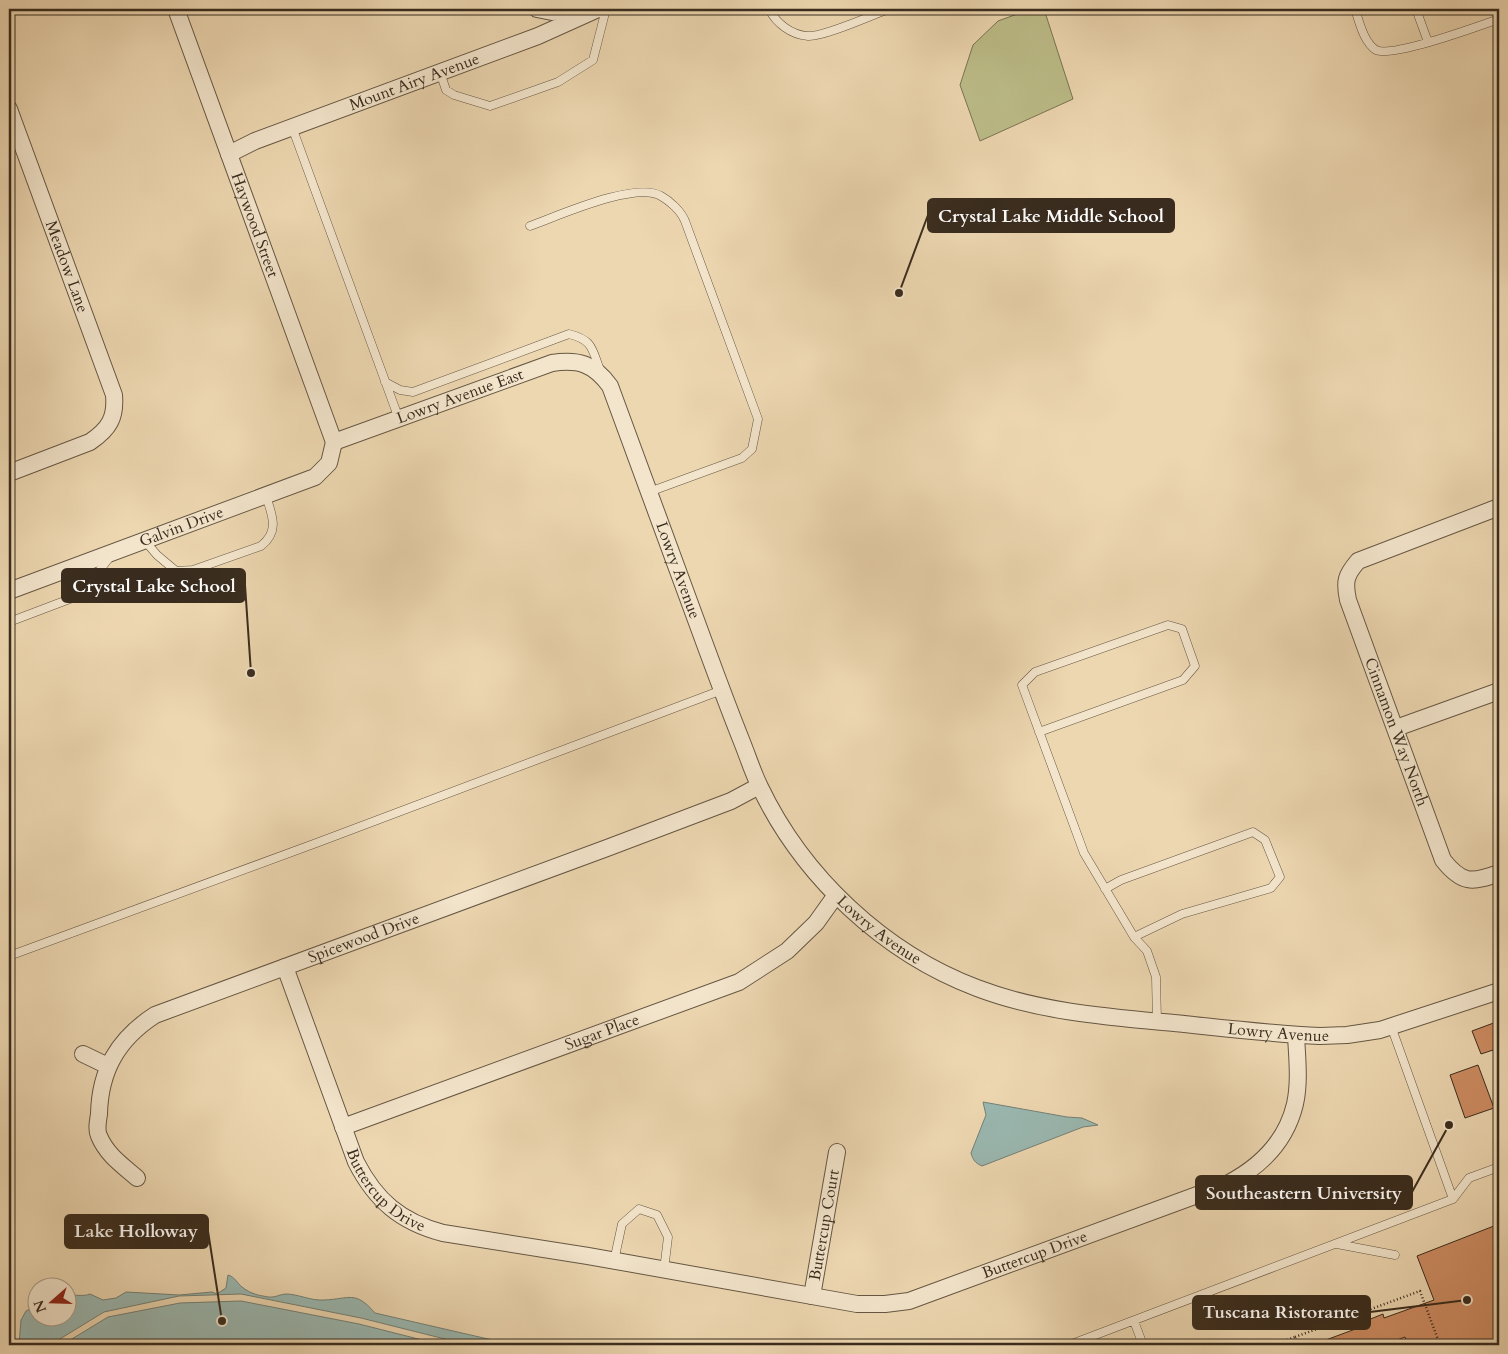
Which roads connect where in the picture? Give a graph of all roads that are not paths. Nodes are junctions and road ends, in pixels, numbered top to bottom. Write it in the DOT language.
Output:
graph roads {
  1 [pos="176,9"];
  2 [pos="537,9"];
  3 [pos="578,9"];
  4 [pos="598,9"];
  5 [pos="606,9"];
  6 [pos="769,9"];
  7 [pos="889,9"];
  8 [pos="1355,9"];
  9 [pos="1416,9"];
  10 [pos="1499,19"];
  11 [pos="1428,42"];
  12 [pos="440,72"];
  13 [pos="9,109"];
  14 [pos="292,127"];
  15 [pos="229,154"];
  16 [pos="530,226"];
  17 [pos="601,374"];
  18 [pos="385,382"];
  19 [pos="399,419"];
  20 [pos="334,442"];
  21 [pos="9,472"];
  22 [pos="649,492"];
  23 [pos="266,496"];
  24 [pos="1499,508"];
  25 [pos="145,541"];
  26 [pos="112,553"];
  27 [pos="9,592"];
  28 [pos="9,622"];
  29 [pos="722,690"];
  30 [pos="1499,691"];
  31 [pos="1396,728"];
  32 [pos="1039,732"];
  33 [pos="759,786"];
  34 [pos="1499,873"];
  35 [pos="1105,889"];
  36 [pos="836,895"];
  37 [pos="1134,937"];
  38 [pos="9,956"];
  39 [pos="285,967"];
  40 [pos="1499,991"];
  41 [pos="1157,1022"];
  42 [pos="1391,1026"];
  43 [pos="1296,1035"];
  44 [pos="82,1054"];
  45 [pos="108,1066"];
  46 [pos="343,1127"];
  47 [pos="837,1152"];
  48 [pos="1499,1167"];
  49 [pos="137,1178"];
  50 [pos="1453,1199"];
  51 [pos="1335,1244"];
  52 [pos="1395,1255"];
  53 [pos="614,1261"];
  54 [pos="664,1270"];
  55 [pos="812,1296"];
  56 [pos="1134,1321"];
  57 [pos="1068,1345"];
  58 [pos="1143,1345"];
  1 -- 15 [label="street, Haywood Street"];
  2 -- 3 [label="street"];
  4 -- 12 [label="street, Mount Airy Avenue"];
  5 -- 12 [label="lane"];
  6 -- 7 [label="lane"];
  8 -- 11 [label="lane"];
  9 -- 11 [label="lane"];
  10 -- 11 [label="lane"];
  12 -- 14 [label="street, Mount Airy Avenue"];
  13 -- 21 [label="street, Meadow Lane"];
  14 -- 15 [label="street, Mount Airy Avenue"];
  14 -- 18 [label="lane"];
  15 -- 20 [label="street, Haywood Street"];
  16 -- 22 [label="lane"];
  17 -- 18 [label="lane"];
  17 -- 19 [label="street, Lowry Avenue East"];
  17 -- 22 [label="street, Lowry Avenue"];
  18 -- 19 [label="lane"];
  19 -- 20 [label="street, Lowry Avenue East"];
  20 -- 23 [label="street, Galvin Drive"];
  22 -- 29 [label="street, Lowry Avenue"];
  23 -- 25 [label="street, Galvin Drive"];
  23 -- 25 [label="lane"];
  24 -- 31 [label="street, Cinnamon Way North"];
  25 -- 26 [label="street, Galvin Drive"];
  26 -- 27 [label="street, Galvin Drive"];
  26 -- 28 [label="lane"];
  29 -- 33 [label="street, Lowry Avenue"];
  29 -- 38 [label="lane"];
  30 -- 31 [label="street"];
  31 -- 34 [label="street, Cinnamon Way North"];
  32 -- 32 [label="lane"];
  32 -- 35 [label="lane"];
  33 -- 36 [label="street, Lowry Avenue"];
  33 -- 39 [label="street, Spicewood Drive"];
  35 -- 37 [label="lane"];
  35 -- 37 [label="lane"];
  36 -- 41 [label="street, Lowry Avenue"];
  36 -- 46 [label="street, Sugar Place"];
  37 -- 41 [label="lane"];
  39 -- 45 [label="street, Spicewood Drive"];
  39 -- 46 [label="street, Buttercup Drive"];
  40 -- 42 [label="street, Lowry Avenue"];
  41 -- 43 [label="street, Lowry Avenue"];
  42 -- 43 [label="street, Lowry Avenue"];
  42 -- 50 [label="lane"];
  43 -- 55 [label="street, Buttercup Drive"];
  44 -- 45 [label="street"];
  45 -- 49 [label="street, Spicewood Drive"];
  46 -- 53 [label="street, Buttercup Drive"];
  47 -- 55 [label="street, Buttercup Court"];
  48 -- 50 [label="lane"];
  50 -- 51 [label="lane"];
  51 -- 52 [label="lane"];
  51 -- 56 [label="lane"];
  53 -- 54 [label="street, Buttercup Drive"];
  53 -- 54 [label="lane"];
  54 -- 55 [label="street, Buttercup Drive"];
  56 -- 57 [label="lane"];
  56 -- 58 [label="lane"];
}
